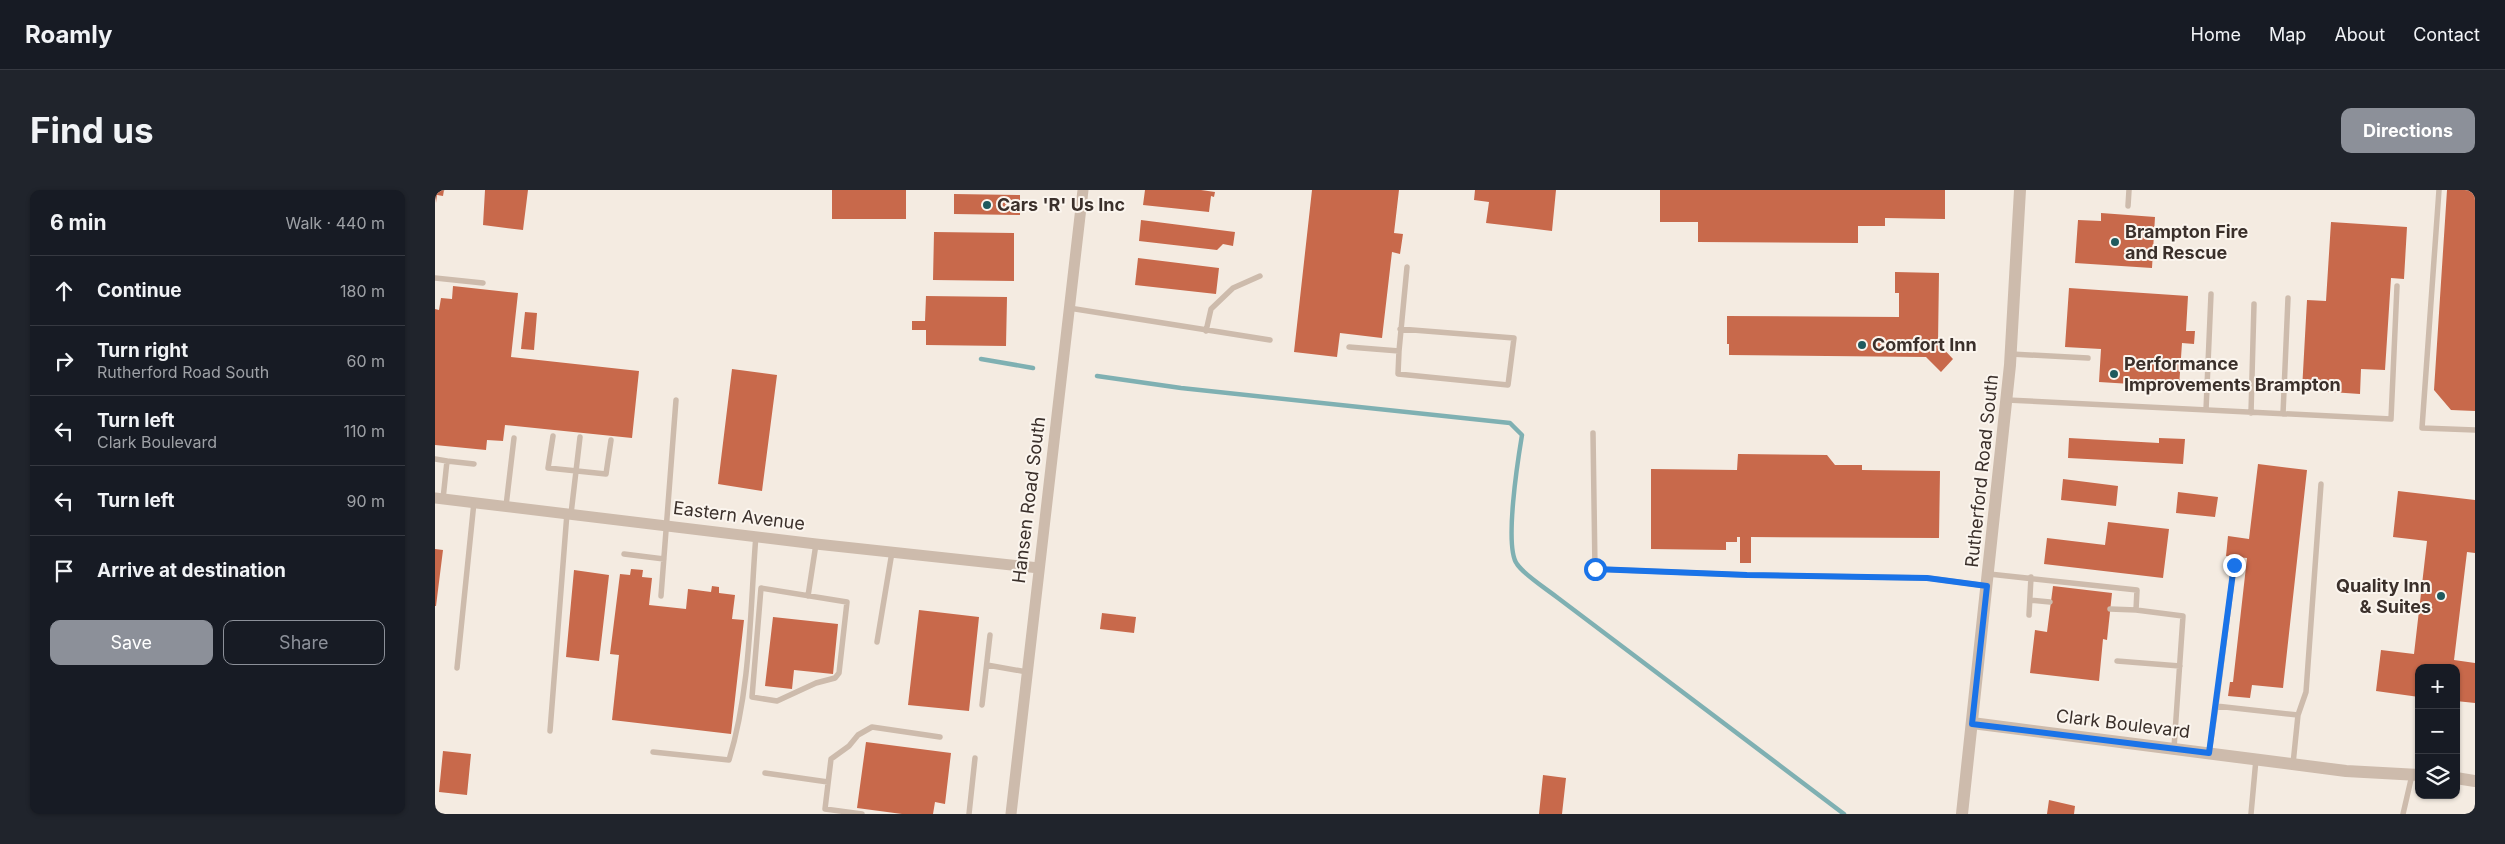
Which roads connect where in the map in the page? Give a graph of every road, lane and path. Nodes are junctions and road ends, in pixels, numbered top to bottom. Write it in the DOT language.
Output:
graph roads {
  1 [pos="1083,190"];
  2 [pos="2020,190"];
  3 [pos="2129,190"];
  4 [pos="2439,190"];
  5 [pos="2128,206"];
  6 [pos="1407,267"];
  7 [pos="1260,276"];
  8 [pos="435,278"];
  9 [pos="483,283"];
  10 [pos="2397,286"];
  11 [pos="2211,294"];
  12 [pos="2287,298"];
  13 [pos="2254,304"];
  14 [pos="1069,308"];
  15 [pos="1400,329"];
  16 [pos="1206,331"];
  17 [pos="1270,340"];
  18 [pos="1349,346"];
  19 [pos="1399,352"];
  20 [pos="2011,354"];
  21 [pos="2088,358"];
  22 [pos="676,400"];
  23 [pos="2007,400"];
  24 [pos="2206,410"];
  25 [pos="2251,413"];
  26 [pos="2283,414"];
  27 [pos="2475,430"];
  28 [pos="1593,434"];
  29 [pos="553,436"];
  30 [pos="580,437"];
  31 [pos="514,438"];
  32 [pos="611,440"];
  33 [pos="435,459"];
  34 [pos="447,461"];
  35 [pos="474,464"];
  36 [pos="576,471"];
  37 [pos="2321,484"];
  38 [pos="439,498"];
  39 [pos="474,502"];
  40 [pos="506,506"];
  41 [pos="569,514"];
  42 [pos="667,525"];
  43 [pos="756,535"];
  44 [pos="816,544"];
  45 [pos="892,552"];
  46 [pos="624,554"];
  47 [pos="664,559"];
  48 [pos="2234,565"];
  49 [pos="1039,568"];
  50 [pos="2031,578"];
  51 [pos="1988,580"];
  52 [pos="661,596"];
  53 [pos="808,596"];
  54 [pos="2030,600"];
  55 [pos="2051,602"];
  56 [pos="2111,608"];
  57 [pos="2136,610"];
  58 [pos="2029,616"];
  59 [pos="990,635"];
  60 [pos="877,642"];
  61 [pos="2117,661"];
  62 [pos="987,665"];
  63 [pos="2179,666"];
  64 [pos="457,668"];
  65 [pos="1027,672"];
  66 [pos="982,705"];
  67 [pos="2216,706"];
  68 [pos="2298,715"];
  69 [pos="1972,724"];
  70 [pos="550,731"];
  71 [pos="940,736"];
  72 [pos="2174,748"];
  73 [pos="653,752"];
  74 [pos="2209,753"];
  75 [pos="975,758"];
  76 [pos="2257,759"];
  77 [pos="2293,764"];
  78 [pos="765,773"];
  79 [pos="2415,775"];
  80 [pos="2415,778"];
  81 [pos="2460,779"];
  82 [pos="2475,781"];
  83 [pos="828,782"];
  84 [pos="862,814"];
  85 [pos="969,814"];
  86 [pos="1011,814"];
  87 [pos="1962,814"];
  88 [pos="2251,814"];
  89 [pos="2403,814"];
  1 -- 14 [label="street, Hansen Road South"];
  2 -- 20 [label="street, Rutherford Road South"];
  3 -- 5 [label="lane"];
  4 -- 27 [label="lane"];
  6 -- 15 [label="lane"];
  7 -- 16 [label="lane"];
  8 -- 9 [label="lane"];
  10 -- 26 [label="lane"];
  11 -- 24 [label="lane"];
  12 -- 26 [label="lane"];
  13 -- 25 [label="lane"];
  14 -- 16 [label="lane"];
  14 -- 49 [label="street, Hansen Road South"];
  15 -- 19 [label="lane"];
  15 -- 19 [label="lane"];
  16 -- 17 [label="lane"];
  18 -- 19 [label="lane"];
  20 -- 21 [label="lane"];
  20 -- 23 [label="street, Rutherford Road South"];
  22 -- 42 [label="lane"];
  23 -- 24 [label="lane"];
  23 -- 51 [label="street, Rutherford Road South"];
  24 -- 25 [label="lane"];
  25 -- 26 [label="lane"];
  28 -- 51 [label="lane"];
  29 -- 36 [label="lane"];
  30 -- 36 [label="lane"];
  31 -- 40 [label="lane"];
  32 -- 36 [label="lane"];
  33 -- 34 [label="lane"];
  34 -- 35 [label="lane"];
  34 -- 38 [label="lane"];
  36 -- 41 [label="lane"];
  37 -- 68 [label="lane"];
  38 -- 39 [label="street, Eastern Avenue"];
  39 -- 40 [label="street, Eastern Avenue"];
  39 -- 64 [label="lane"];
  40 -- 41 [label="street, Eastern Avenue"];
  41 -- 42 [label="street, Eastern Avenue"];
  41 -- 70 [label="lane"];
  42 -- 43 [label="street, Eastern Avenue"];
  42 -- 47 [label="lane"];
  43 -- 44 [label="street, Eastern Avenue"];
  43 -- 73 [label="lane"];
  44 -- 45 [label="street, Eastern Avenue"];
  44 -- 53 [label="lane"];
  45 -- 49 [label="street, Eastern Avenue"];
  45 -- 60 [label="lane"];
  46 -- 47 [label="lane"];
  47 -- 52 [label="lane"];
  48 -- 67 [label="lane"];
  49 -- 65 [label="street, Hansen Road South"];
  50 -- 51 [label="lane"];
  50 -- 54 [label="lane"];
  50 -- 57 [label="lane"];
  51 -- 69 [label="street, Rutherford Road South"];
  53 -- 53 [label="lane"];
  54 -- 55 [label="lane"];
  54 -- 58 [label="lane"];
  56 -- 57 [label="lane"];
  57 -- 63 [label="lane"];
  59 -- 62 [label="lane"];
  61 -- 63 [label="lane"];
  62 -- 65 [label="lane"];
  62 -- 66 [label="lane"];
  63 -- 72 [label="lane"];
  65 -- 86 [label="street, Hansen Road South"];
  67 -- 68 [label="lane"];
  67 -- 74 [label="lane"];
  68 -- 77 [label="lane"];
  69 -- 72 [label="street, Clark Boulevard"];
  69 -- 87 [label="street, Rutherford Road South"];
  71 -- 83 [label="lane"];
  72 -- 74 [label="street, Clark Boulevard"];
  74 -- 76 [label="street, Clark Boulevard"];
  75 -- 85 [label="lane"];
  76 -- 77 [label="street, Clark Boulevard"];
  76 -- 88 [label="lane"];
  77 -- 79 [label="street, Clark Boulevard"];
  78 -- 83 [label="lane"];
  80 -- 89 [label="lane"];
  81 -- 82 [label="street"];
  83 -- 84 [label="lane"];
}
